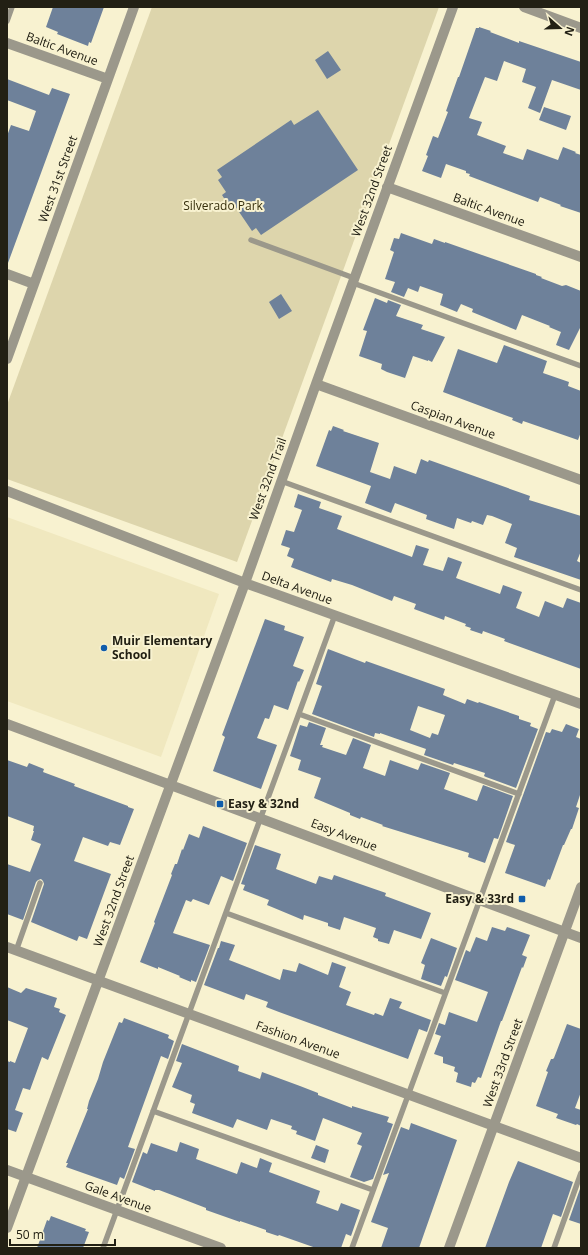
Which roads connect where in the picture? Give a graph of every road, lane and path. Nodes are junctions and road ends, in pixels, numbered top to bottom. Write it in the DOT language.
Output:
graph roads {
  1 [pos="12,7"];
  2 [pos="134,7"];
  3 [pos="453,7"];
  4 [pos="524,7"];
  5 [pos="7,21"];
  6 [pos="581,28"];
  7 [pos="7,43"];
  8 [pos="108,79"];
  9 [pos="387,187"];
  10 [pos="251,240"];
  11 [pos="581,257"];
  12 [pos="7,274"];
  13 [pos="353,280"];
  14 [pos="34,284"];
  15 [pos="7,359"];
  16 [pos="581,366"];
  17 [pos="316,384"];
  18 [pos="581,480"];
  19 [pos="281,481"];
  20 [pos="7,491"];
  21 [pos="245,583"];
  22 [pos="581,590"];
  23 [pos="335,615"];
  24 [pos="555,695"];
  25 [pos="581,704"];
  26 [pos="298,714"];
  27 [pos="7,724"];
  28 [pos="171,784"];
  29 [pos="519,794"];
  30 [pos="261,818"];
  31 [pos="40,883"];
  32 [pos="581,887"];
  33 [pos="480,900"];
  34 [pos="226,913"];
  35 [pos="565,932"];
  36 [pos="581,938"];
  37 [pos="11,949"];
  38 [pos="98,981"];
  39 [pos="446,993"];
  40 [pos="189,1014"];
  41 [pos="408,1094"];
  42 [pos="154,1111"];
  43 [pos="494,1126"];
  44 [pos="581,1158"];
  45 [pos="7,1170"];
  46 [pos="581,1173"];
  47 [pos="26,1177"];
  48 [pos="373,1190"];
  49 [pos="117,1210"];
  50 [pos="7,1228"];
  51 [pos="103,1248"];
  52 [pos="220,1248"];
  53 [pos="352,1248"];
  54 [pos="449,1248"];
  55 [pos="554,1248"];
  1 -- 5 [label="lane"];
  2 -- 8 [label="street, West 31st Street"];
  3 -- 9 [label="street, West 32nd Street"];
  4 -- 6 [label="street"];
  7 -- 8 [label="street, Baltic Avenue"];
  8 -- 14 [label="street, West 31st Street"];
  9 -- 11 [label="street, Baltic Avenue"];
  9 -- 13 [label="street, West 32nd Street"];
  10 -- 13 [label="lane"];
  12 -- 14 [label="street"];
  13 -- 16 [label="lane"];
  13 -- 17 [label="street, West 32nd Street"];
  14 -- 15 [label="street, West 31st Street"];
  17 -- 18 [label="street, Caspian Avenue"];
  17 -- 19 [label="street, West 32nd Trail"];
  19 -- 21 [label="street, West 32nd Trail"];
  19 -- 22 [label="lane"];
  20 -- 21 [label="street, Delta Avenue"];
  21 -- 23 [label="street, Delta Avenue"];
  21 -- 28 [label="street, West 32nd Street"];
  23 -- 24 [label="street, Delta Avenue"];
  23 -- 26 [label="lane"];
  24 -- 25 [label="street, Delta Avenue"];
  24 -- 29 [label="lane"];
  26 -- 29 [label="lane"];
  26 -- 30 [label="lane"];
  27 -- 28 [label="street, Easy Avenue"];
  28 -- 30 [label="street, Easy Avenue"];
  28 -- 38 [label="street, West 32nd Street"];
  29 -- 33 [label="lane"];
  30 -- 33 [label="street, Easy Avenue"];
  30 -- 34 [label="lane"];
  31 -- 37 [label="lane"];
  32 -- 35 [label="street, West 33rd Street"];
  33 -- 35 [label="street, Easy Avenue"];
  33 -- 39 [label="lane"];
  34 -- 39 [label="lane"];
  34 -- 40 [label="lane"];
  35 -- 36 [label="street, Easy Avenue"];
  35 -- 43 [label="street, West 33rd Street"];
  37 -- 38 [label="street, Fashion Avenue"];
  38 -- 40 [label="street, Fashion Avenue"];
  38 -- 47 [label="street, West 32nd Street"];
  39 -- 41 [label="lane"];
  40 -- 41 [label="street, Fashion Avenue"];
  40 -- 42 [label="lane"];
  41 -- 43 [label="street, Fashion Avenue"];
  41 -- 48 [label="lane"];
  42 -- 48 [label="lane"];
  42 -- 49 [label="lane"];
  43 -- 44 [label="street, Fashion Avenue"];
  43 -- 54 [label="street, West 33rd Street"];
  45 -- 47 [label="street, Gale Avenue"];
  46 -- 55 [label="lane"];
  47 -- 49 [label="street, Gale Avenue"];
  47 -- 50 [label="street, West 32nd Street"];
  48 -- 53 [label="lane"];
  49 -- 51 [label="lane"];
  49 -- 52 [label="street, Gale Avenue"];
}
